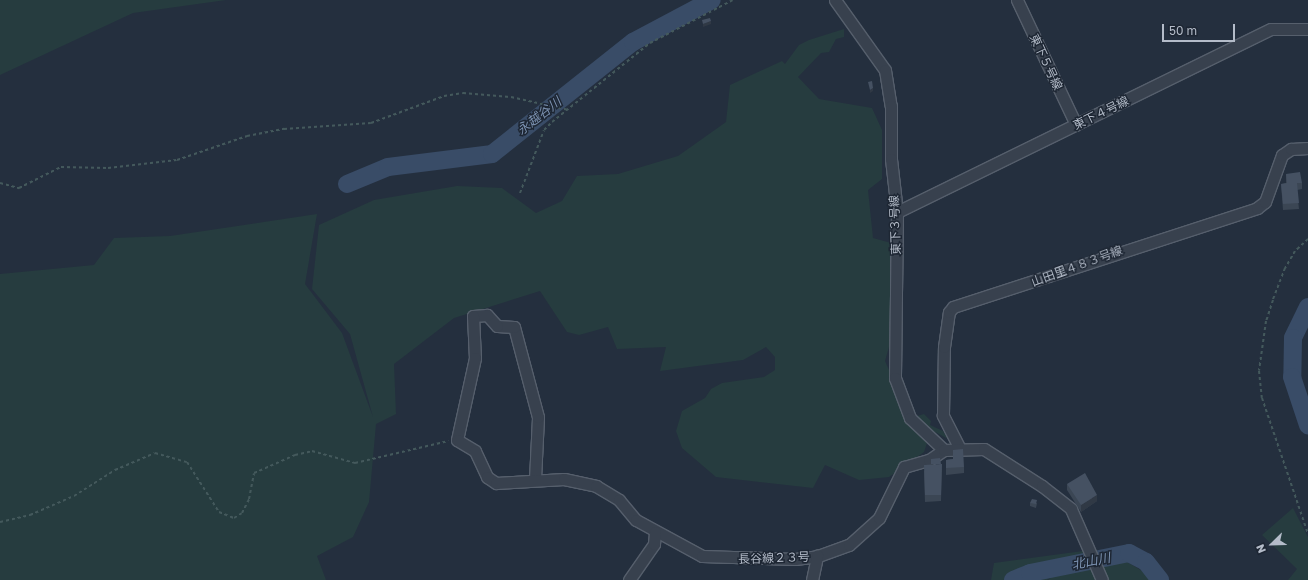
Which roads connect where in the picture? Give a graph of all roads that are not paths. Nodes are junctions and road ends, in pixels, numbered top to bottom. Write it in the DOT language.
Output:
graph roads {
  1 [pos="835,0"];
  2 [pos="1017,0"];
  3 [pos="1308,29"];
  4 [pos="1076,125"];
  5 [pos="1308,148"];
  6 [pos="897,212"];
  7 [pos="959,447"];
  8 [pos="944,450"];
  9 [pos="535,479"];
  10 [pos="655,532"];
  11 [pos="817,556"];
  12 [pos="629,580"];
  13 [pos="812,580"];
  14 [pos="1102,580"];
  1 -- 6 [label="street, 東下３号線"];
  2 -- 4 [label="street, 東下５号線"];
  3 -- 4 [label="street, 東下４号線"];
  4 -- 6 [label="street, 東下４号線"];
  5 -- 7 [label="street, 山田里４８３号線"];
  6 -- 8 [label="street, 東下３号線"];
  7 -- 8 [label="street, 長谷線２３号"];
  7 -- 14 [label="street, 長谷線２３号"];
  8 -- 11 [label="street, 長谷線２３号"];
  9 -- 9 [label="street, 長谷線２３号"];
  9 -- 10 [label="street, 長谷線２３号"];
  10 -- 11 [label="street, 長谷線２３号"];
  10 -- 12 [label="street"];
  11 -- 13 [label="street"];
}
